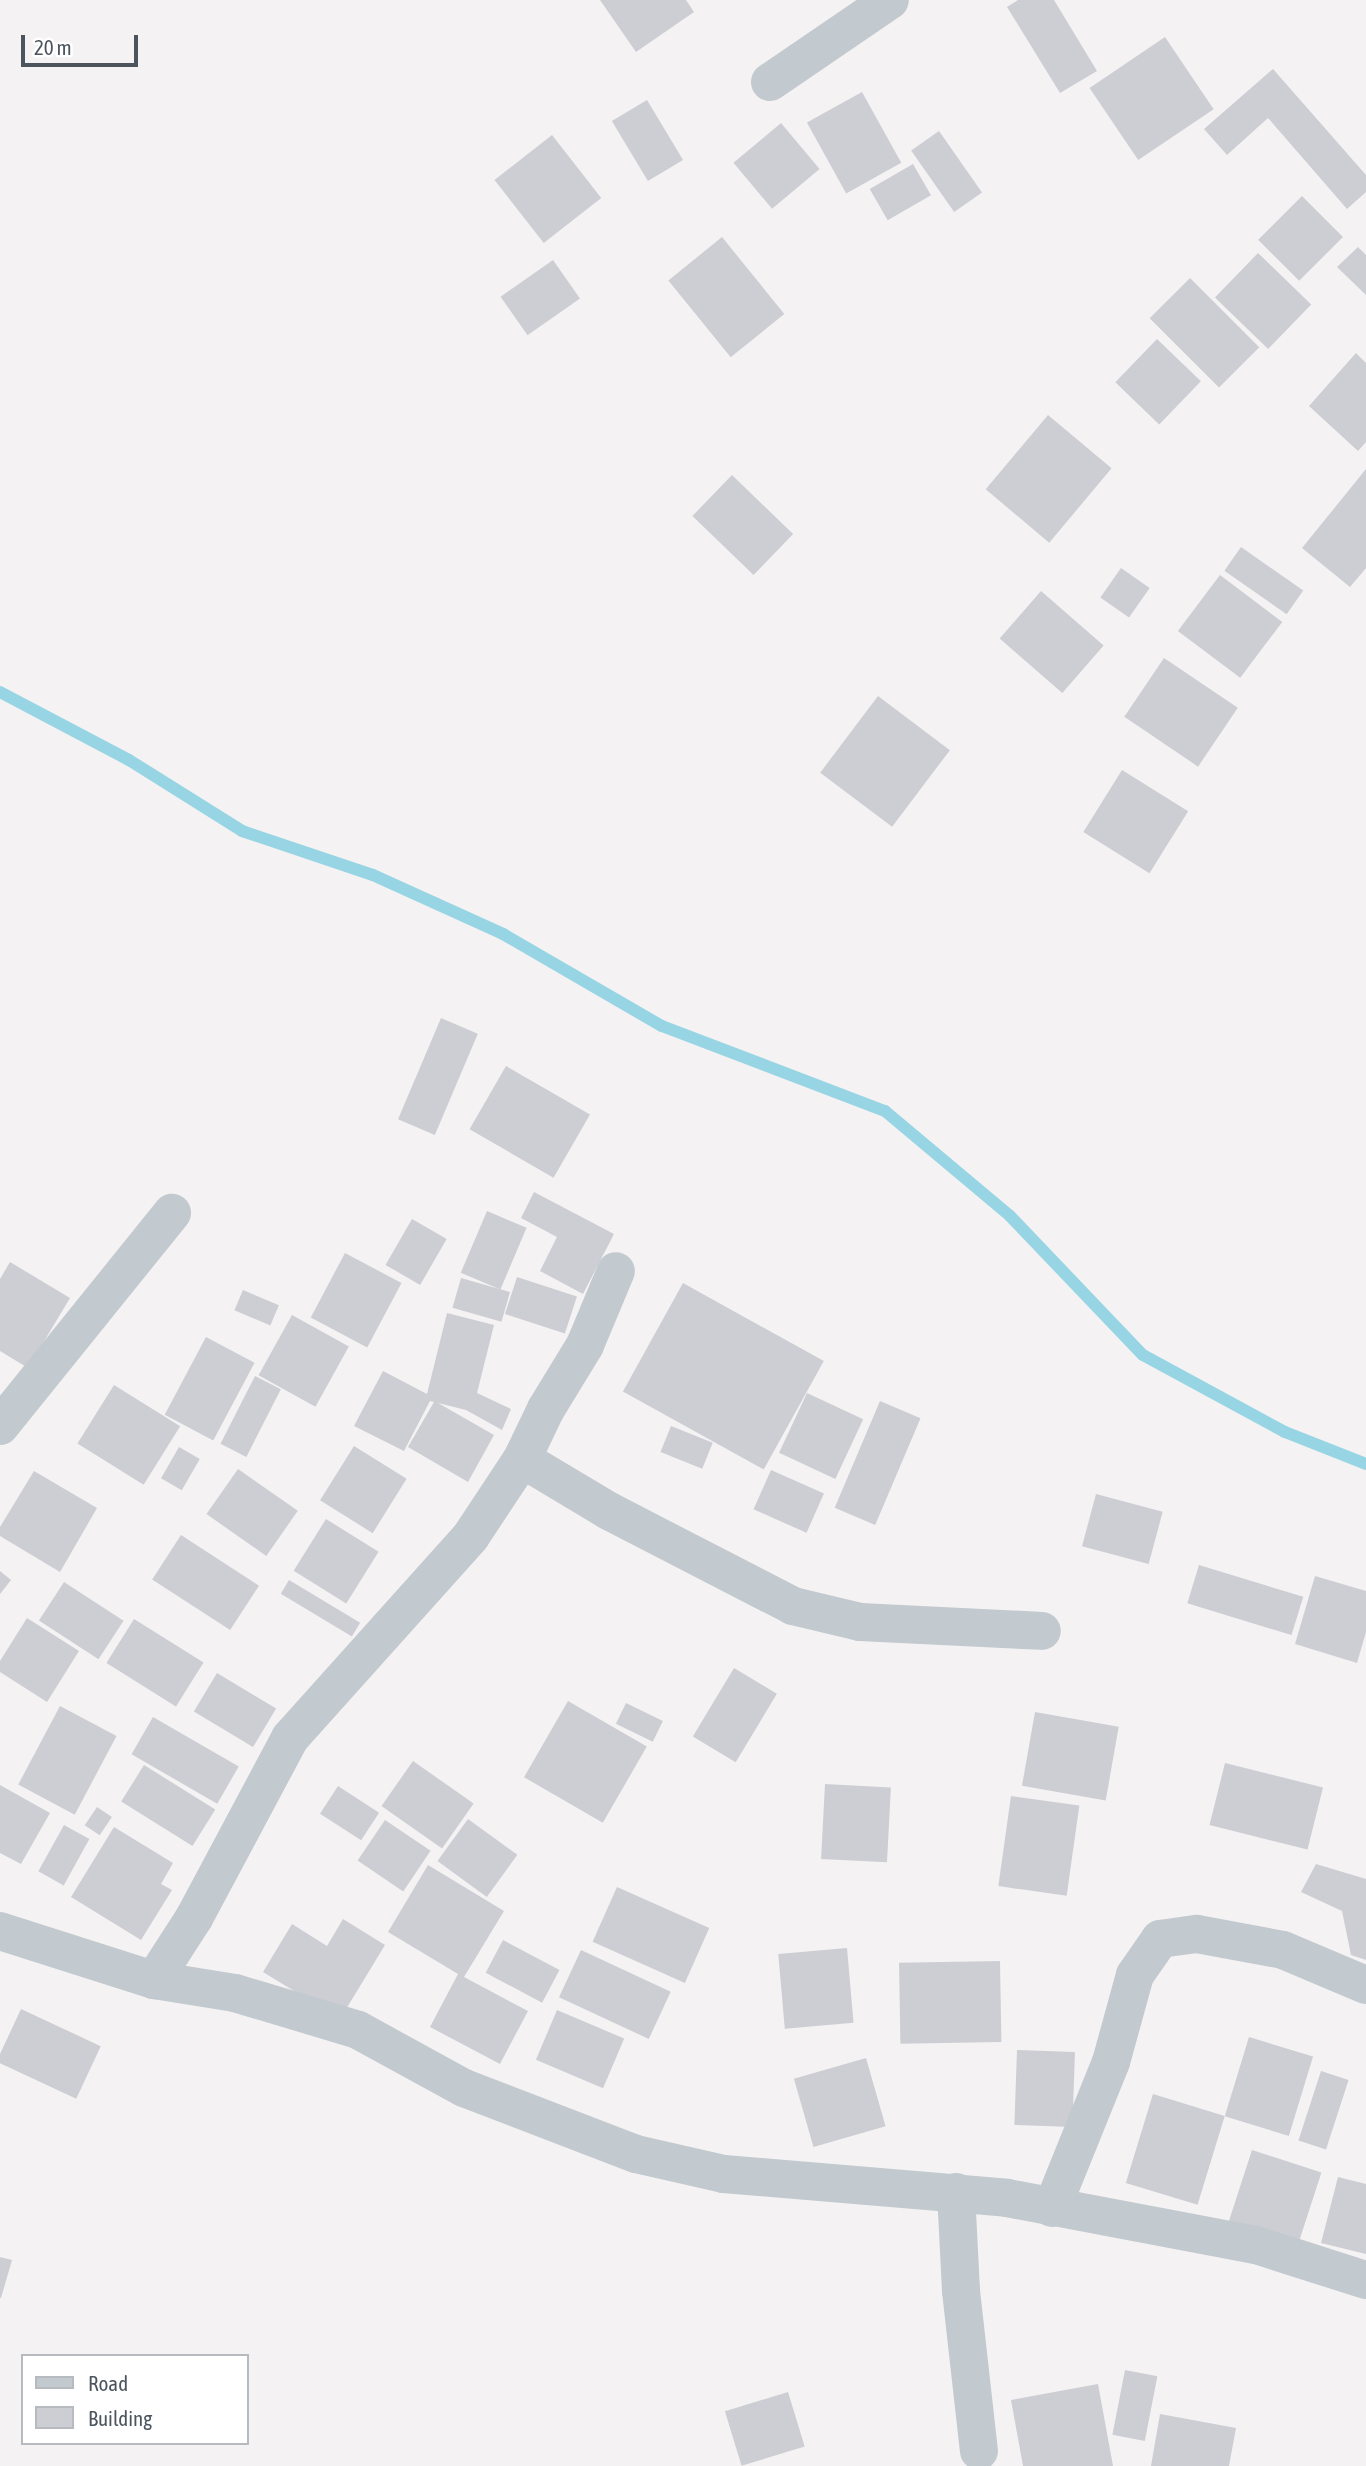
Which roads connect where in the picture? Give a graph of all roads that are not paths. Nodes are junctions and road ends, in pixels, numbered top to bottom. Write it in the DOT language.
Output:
graph roads {
  1 [pos="890,0"];
  2 [pos="770,82"];
  3 [pos="172,1213"];
  4 [pos="616,1271"];
  5 [pos="0,1426"];
  6 [pos="523,1459"];
  7 [pos="1042,1631"];
  8 [pos="0,1931"];
  9 [pos="154,1980"];
  10 [pos="1366,1985"];
  11 [pos="957,2192"];
  12 [pos="1052,2208"];
  13 [pos="1366,2280"];
  14 [pos="979,2451"];
  1 -- 2 [label="street"];
  3 -- 5 [label="street"];
  4 -- 6 [label="street"];
  6 -- 7 [label="street"];
  6 -- 9 [label="street"];
  8 -- 9 [label="street"];
  9 -- 11 [label="street"];
  10 -- 12 [label="street"];
  11 -- 12 [label="street"];
  11 -- 14 [label="street"];
  12 -- 13 [label="street"];
}
